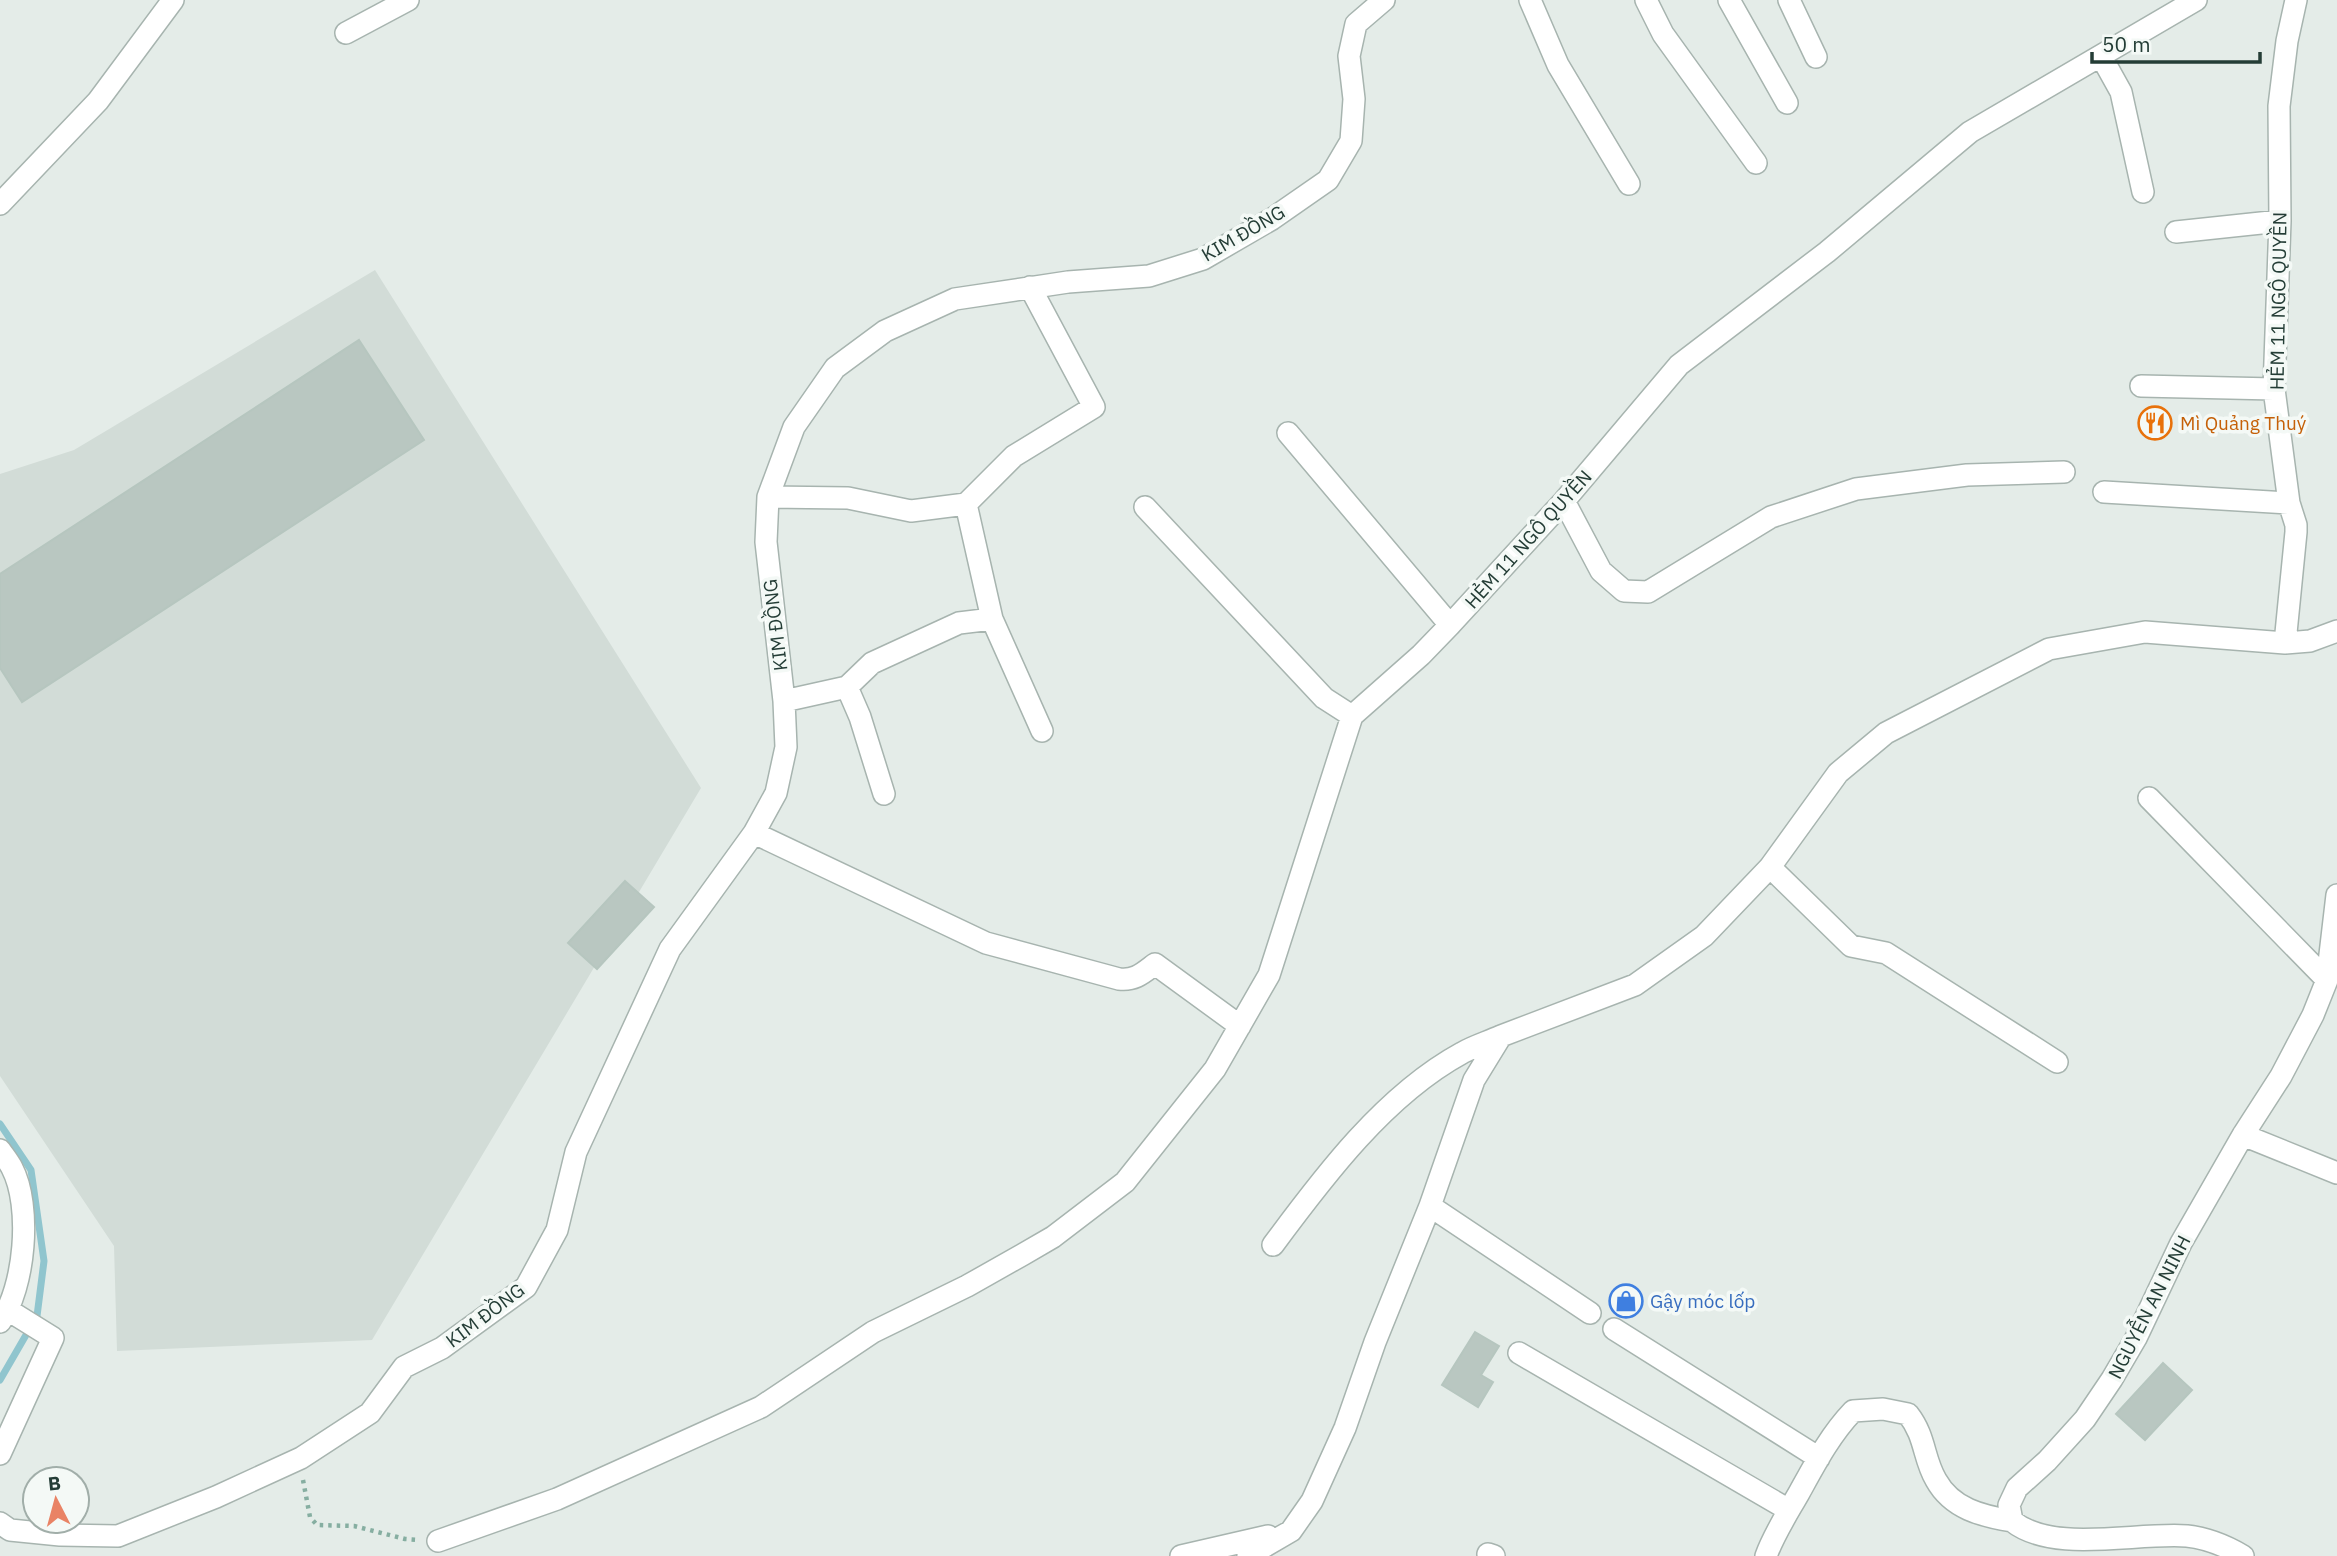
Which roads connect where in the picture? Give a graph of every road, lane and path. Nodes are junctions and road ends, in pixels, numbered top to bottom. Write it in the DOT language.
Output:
graph roads {
  1 [pos="173,0"];
  2 [pos="408,0"];
  3 [pos="1384,0"];
  4 [pos="1530,0"];
  5 [pos="1646,0"];
  6 [pos="1728,0"];
  7 [pos="1789,0"];
  8 [pos="2196,0"];
  9 [pos="2296,0"];
  10 [pos="346,33"];
  11 [pos="2101,56"];
  12 [pos="1816,57"];
  13 [pos="1787,103"];
  14 [pos="1756,163"];
  15 [pos="1629,184"];
  16 [pos="2143,192"];
  17 [pos="0,204"];
  18 [pos="2280,221"];
  19 [pos="2176,232"];
  20 [pos="1030,287"];
  21 [pos="2141,386"];
  22 [pos="2274,389"];
  23 [pos="1288,433"];
  24 [pos="2064,472"];
  25 [pos="2104,492"];
  26 [pos="768,497"];
  27 [pos="1564,501"];
  28 [pos="2289,502"];
  29 [pos="966,504"];
  30 [pos="1145,507"];
  31 [pos="992,619"];
  32 [pos="1450,625"];
  33 [pos="2337,631"];
  34 [pos="2284,643"];
  35 [pos="847,687"];
  36 [pos="784,701"];
  37 [pos="1352,716"];
  38 [pos="1042,731"];
  39 [pos="884,794"];
  40 [pos="2149,798"];
  41 [pos="754,833"];
  42 [pos="1770,867"];
  43 [pos="2337,895"];
  44 [pos="2335,921"];
  45 [pos="2327,980"];
  46 [pos="1240,1026"];
  47 [pos="1502,1036"];
  48 [pos="2057,1062"];
  49 [pos="2243,1135"];
  50 [pos="0,1150"];
  51 [pos="2337,1173"];
  52 [pos="1430,1206"];
  53 [pos="1273,1245"];
  54 [pos="1591,1313"];
  55 [pos="4,1316"];
  56 [pos="1614,1329"];
  57 [pos="1518,1353"];
  58 [pos="0,1454"];
  59 [pos="301,1458"];
  60 [pos="1819,1458"];
  61 [pos="1789,1510"];
  62 [pos="2012,1521"];
  63 [pos="0,1523"];
  64 [pos="1291,1531"];
  65 [pos="438,1541"];
  66 [pos="1181,1556"];
  67 [pos="1248,1556"];
  68 [pos="1766,1556"];
  69 [pos="2243,1556"];
  1 -- 17 [label="street"];
  2 -- 10 [label="street"];
  3 -- 20 [label="street, KIM ĐỒNG"];
  4 -- 15 [label="street"];
  5 -- 14 [label="street"];
  6 -- 13 [label="street"];
  7 -- 12 [label="street"];
  8 -- 11 [label="street, HẺM 11 NGÔ QUYỀN"];
  9 -- 18 [label="street, HẺM 11 NGÔ QUYỀN"];
  11 -- 16 [label="street"];
  11 -- 27 [label="street, HẺM 11 NGÔ QUYỀN"];
  18 -- 19 [label="street"];
  18 -- 22 [label="street, HẺM 11 NGÔ QUYỀN"];
  20 -- 26 [label="street, KIM ĐỒNG"];
  20 -- 29 [label="street"];
  21 -- 22 [label="street"];
  22 -- 28 [label="street, HẺM 11 NGÔ QUYỀN"];
  23 -- 32 [label="street"];
  24 -- 27 [label="street"];
  25 -- 28 [label="street"];
  26 -- 29 [label="street"];
  26 -- 36 [label="street, KIM ĐỒNG"];
  27 -- 32 [label="street, HẺM 11 NGÔ QUYỀN"];
  28 -- 34 [label="street, HẺM 11 NGÔ QUYỀN"];
  29 -- 31 [label="street"];
  30 -- 37 [label="street"];
  31 -- 35 [label="street"];
  31 -- 38 [label="street"];
  32 -- 37 [label="street, HẺM 11 NGÔ QUYỀN"];
  33 -- 34 [label="street"];
  34 -- 42 [label="street"];
  35 -- 36 [label="street"];
  35 -- 39 [label="street"];
  36 -- 41 [label="street, KIM ĐỒNG"];
  37 -- 46 [label="street"];
  40 -- 45 [label="street"];
  41 -- 46 [label="street"];
  41 -- 59 [label="street, KIM ĐỒNG"];
  42 -- 47 [label="street"];
  42 -- 48 [label="street"];
  43 -- 44 [label="street, NGUYỄN AN NINH"];
  44 -- 45 [label="street, NGUYỄN AN NINH"];
  45 -- 49 [label="street, NGUYỄN AN NINH"];
  46 -- 65 [label="street"];
  47 -- 52 [label="street"];
  47 -- 53 [label="street"];
  49 -- 51 [label="street"];
  49 -- 62 [label="street, NGUYỄN AN NINH"];
  50 -- 55 [label="street"];
  52 -- 54 [label="street"];
  52 -- 64 [label="street"];
  55 -- 58 [label="street"];
  56 -- 60 [label="street"];
  57 -- 61 [label="street"];
  59 -- 63 [label="street, KIM ĐỒNG"];
  59 -- 65 [label="path"];
  60 -- 61 [label="street"];
  60 -- 62 [label="street"];
  61 -- 68 [label="street"];
  62 -- 69 [label="street"];
  64 -- 66 [label="street"];
  64 -- 67 [label="street"];
}
